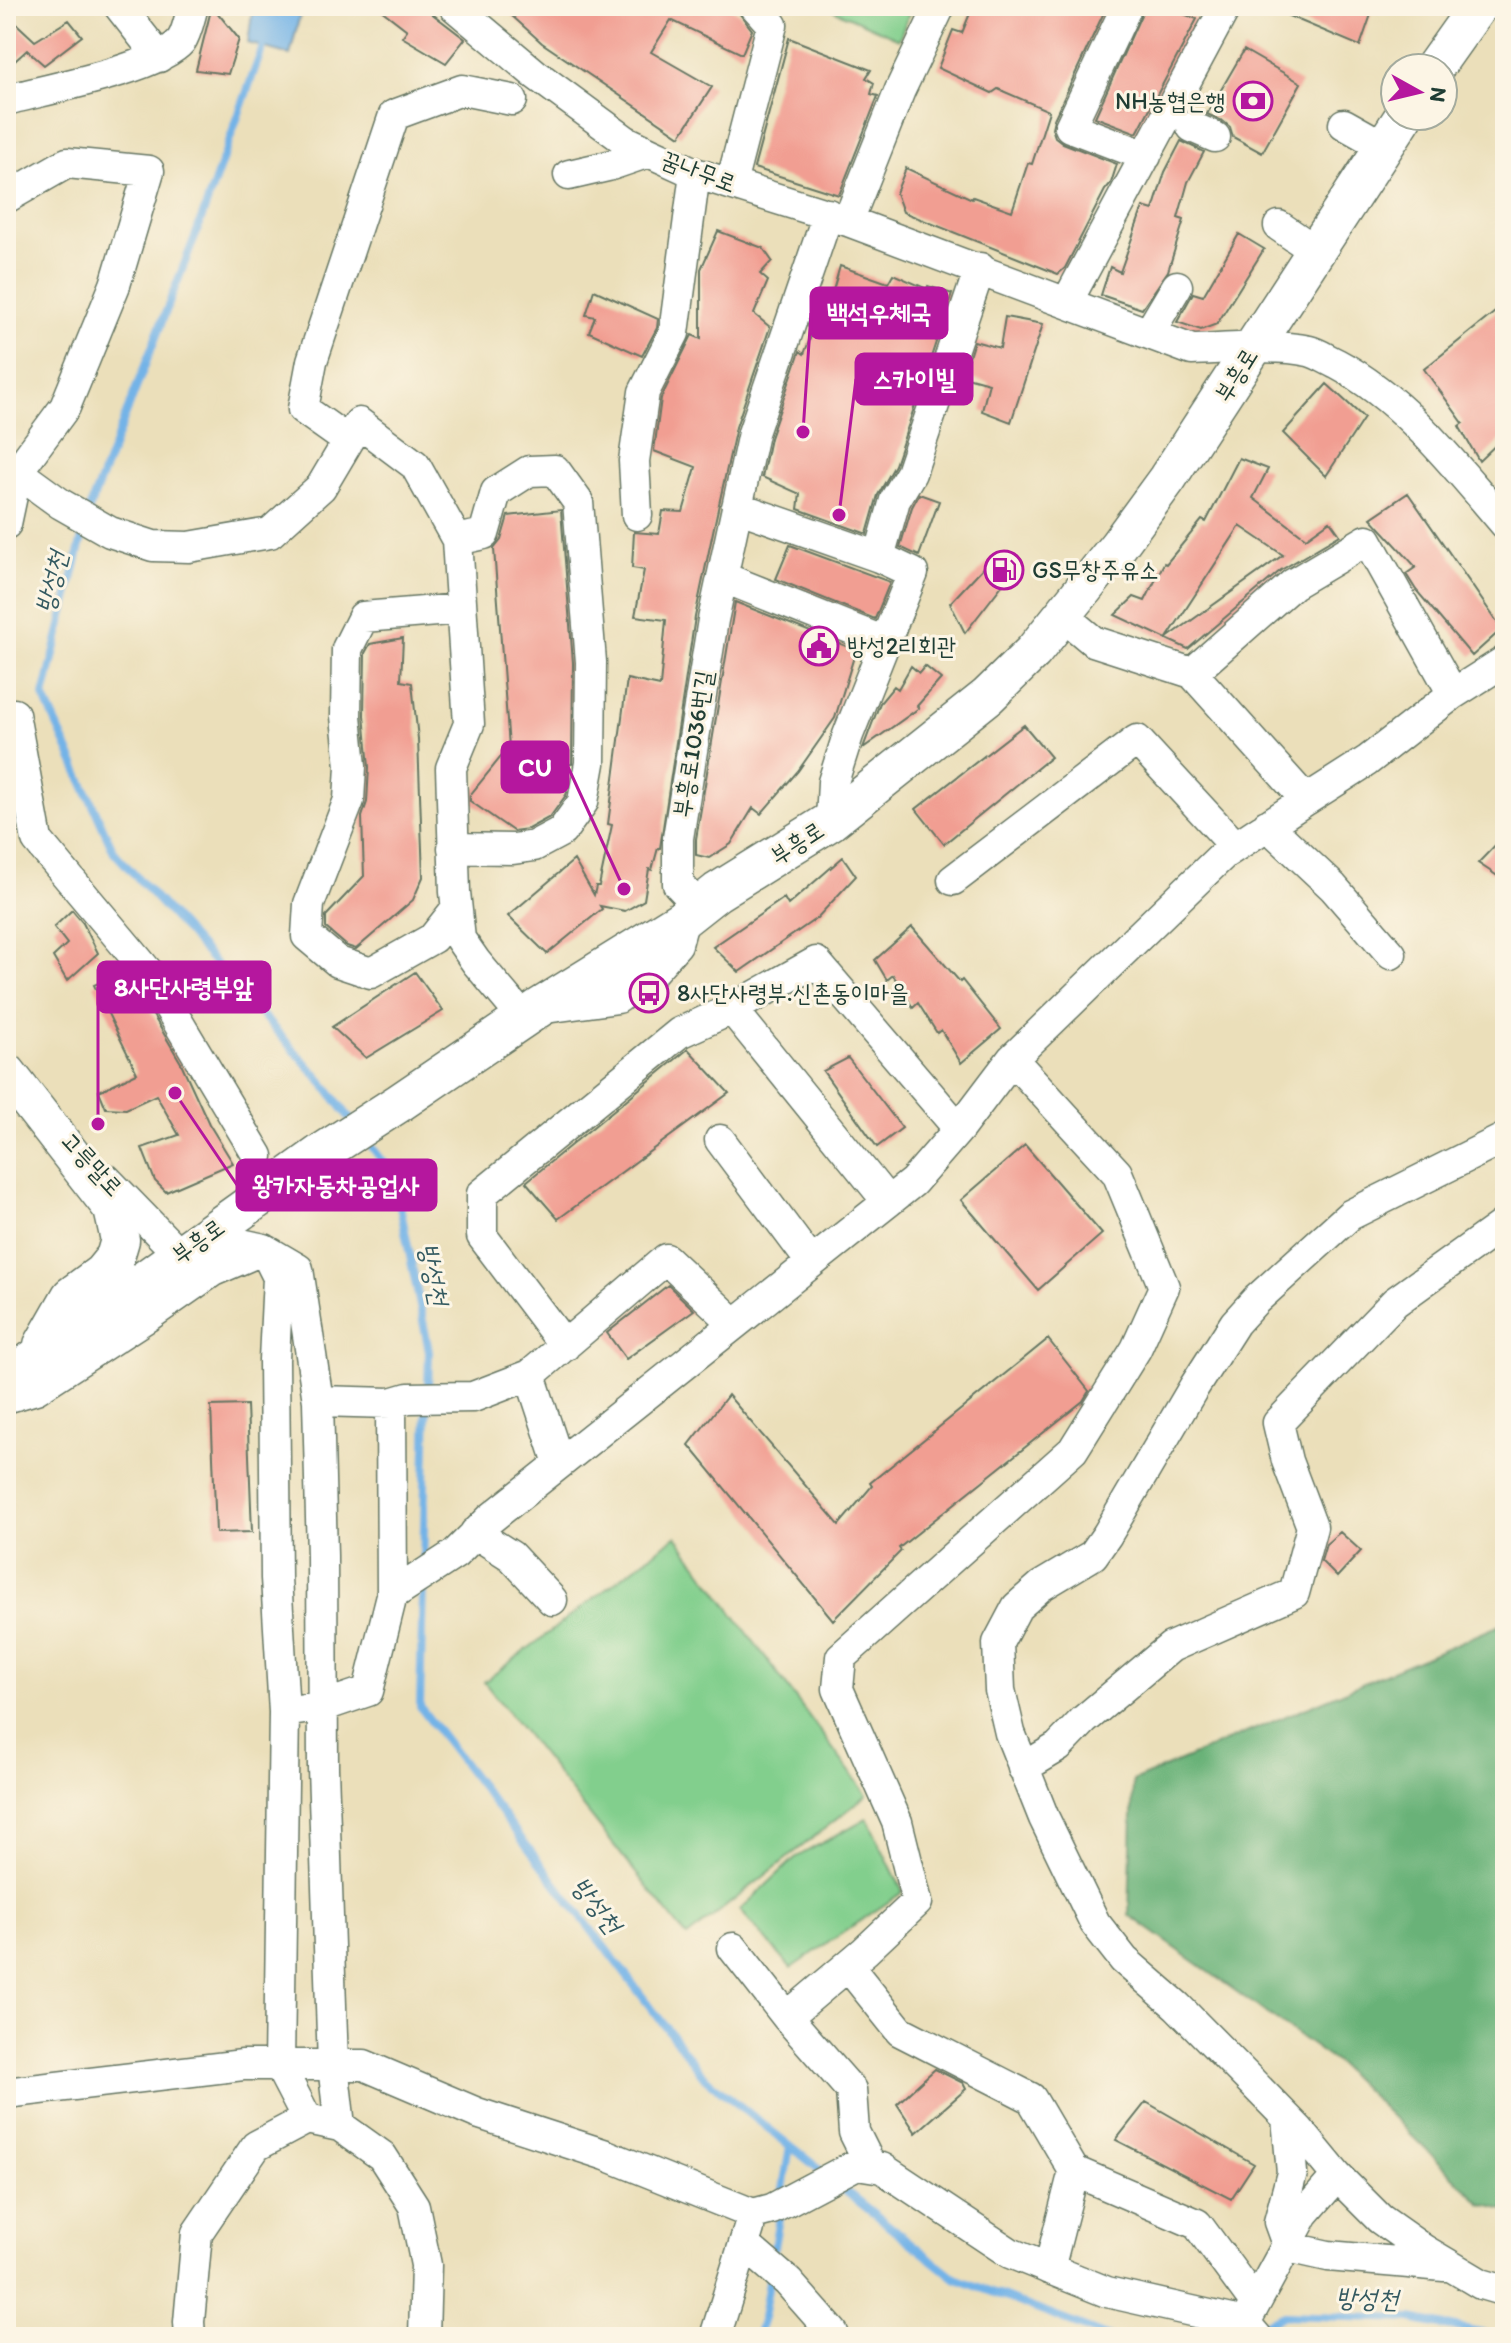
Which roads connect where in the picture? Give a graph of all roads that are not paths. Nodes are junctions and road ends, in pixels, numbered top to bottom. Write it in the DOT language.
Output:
graph roads {
  1 [pos="193,6"];
  2 [pos="454,6"];
  3 [pos="755,6"];
  4 [pos="940,6"];
  5 [pos="1127,6"];
  6 [pos="1478,6"];
  7 [pos="1223,7"];
  8 [pos="136,13"];
  9 [pos="1445,52"];
  10 [pos="159,57"];
  11 [pos="6,100"];
  12 [pos="512,100"];
  13 [pos="1344,124"];
  14 [pos="1379,129"];
  15 [pos="1393,132"];
  16 [pos="649,152"];
  17 [pos="1146,156"];
  18 [pos="695,173"];
  19 [pos="569,175"];
  20 [pos="731,184"];
  21 [pos="6,198"];
  22 [pos="838,218"];
  23 [pos="1279,226"];
  24 [pos="1317,252"];
  25 [pos="980,268"];
  26 [pos="1177,286"];
  27 [pos="1067,302"];
  28 [pos="1149,333"];
  29 [pos="1252,348"];
  30 [pos="348,441"];
  31 [pos="11,473"];
  32 [pos="737,507"];
  33 [pos="637,515"];
  34 [pos="6,524"];
  35 [pos="1505,524"];
  36 [pos="457,540"];
  37 [pos="879,557"];
  38 [pos="722,577"];
  39 [pos="461,609"];
  40 [pos="1062,615"];
  41 [pos="885,642"];
  42 [pos="1505,661"];
  43 [pos="1192,673"];
  44 [pos="1453,694"];
  45 [pos="6,714"];
  46 [pos="1306,800"];
  47 [pos="831,821"];
  48 [pos="1267,825"];
  49 [pos="1235,846"];
  50 [pos="453,848"];
  51 [pos="953,880"];
  52 [pos="456,909"];
  53 [pos="691,912"];
  54 [pos="1391,954"];
  55 [pos="732,1009"];
  56 [pos="531,1014"];
  57 [pos="1012,1059"];
  58 [pos="6,1073"];
  59 [pos="959,1129"];
  60 [pos="1505,1138"];
  61 [pos="720,1140"];
  62 [pos="258,1156"];
  63 [pos="888,1202"];
  64 [pos="1505,1223"];
  65 [pos="264,1249"];
  66 [pos="179,1254"];
  67 [pos="811,1262"];
  68 [pos="734,1323"];
  69 [pos="565,1346"];
  70 [pos="20,1370"];
  71 [pos="530,1375"];
  72 [pos="6,1398"];
  73 [pos="400,1400"];
  74 [pos="318,1401"];
  75 [pos="559,1463"];
  76 [pos="465,1544"];
  77 [pos="399,1592"];
  78 [pos="552,1600"];
  79 [pos="324,1706"];
  80 [pos="284,1712"];
  81 [pos="1023,1768"];
  82 [pos="733,1948"];
  83 [pos="848,1966"];
  84 [pos="787,2017"];
  85 [pos="279,2065"];
  86 [pos="333,2065"];
  87 [pos="6,2093"];
  88 [pos="1287,2118"];
  89 [pos="307,2119"];
  90 [pos="340,2126"];
  91 [pos="858,2168"];
  92 [pos="1074,2171"];
  93 [pos="1337,2176"];
  94 [pos="763,2212"];
  95 [pos="1288,2247"];
  96 [pos="762,2260"];
  97 [pos="1451,2266"];
  98 [pos="1049,2269"];
  99 [pos="1505,2291"];
  100 [pos="1252,2321"];
  101 [pos="190,2337"];
  102 [pos="424,2337"];
  103 [pos="715,2337"];
  104 [pos="834,2337"];
  1 -- 10 [label="street"];
  2 -- 16 [label="street, 꿈나무로"];
  3 -- 20 [label="street"];
  4 -- 22 [label="street, 부흥로1036번길"];
  5 -- 17 [label="street"];
  6 -- 9 [label="main road"];
  7 -- 17 [label="street"];
  8 -- 10 [label="street"];
  10 -- 11 [label="street"];
  12 -- 30 [label="street"];
  13 -- 14 [label="street"];
  15 -- 24 [label="main road, 부흥로"];
  16 -- 18 [label="street, 꿈나무로"];
  16 -- 19 [label="street"];
  17 -- 27 [label="street"];
  18 -- 20 [label="street, 꿈나무로"];
  18 -- 33 [label="street"];
  20 -- 22 [label="street, 꿈나무로"];
  21 -- 31 [label="street"];
  22 -- 25 [label="street, 꿈나무로"];
  22 -- 32 [label="street, 부흥로1036번길"];
  23 -- 24 [label="street"];
  24 -- 29 [label="main road, 부흥로"];
  25 -- 27 [label="street, 꿈나무로"];
  25 -- 37 [label="street"];
  26 -- 28 [label="street"];
  27 -- 28 [label="street, 꿈나무로"];
  28 -- 29 [label="street, 꿈나무로"];
  29 -- 35 [label="street, 꿈나무로"];
  29 -- 40 [label="main road, 부흥로"];
  30 -- 31 [label="street"];
  30 -- 36 [label="street"];
  31 -- 34 [label="street"];
  32 -- 37 [label="street"];
  32 -- 38 [label="street, 부흥로1036번길"];
  36 -- 39 [label="street"];
  36 -- 50 [label="street"];
  37 -- 41 [label="street"];
  38 -- 41 [label="street"];
  38 -- 53 [label="street, 부흥로1036번길"];
  39 -- 50 [label="street"];
  39 -- 52 [label="street"];
  40 -- 43 [label="street"];
  40 -- 47 [label="main road, 부흥로"];
  41 -- 47 [label="street"];
  42 -- 44 [label="street"];
  43 -- 44 [label="street"];
  43 -- 46 [label="street"];
  44 -- 46 [label="street"];
  45 -- 62 [label="street"];
  46 -- 48 [label="street"];
  47 -- 53 [label="main road, 부흥로"];
  48 -- 49 [label="street"];
  48 -- 54 [label="street"];
  49 -- 51 [label="street"];
  49 -- 57 [label="street"];
  50 -- 52 [label="street"];
  52 -- 56 [label="street"];
  53 -- 56 [label="main road, 부흥로"];
  55 -- 59 [label="street"];
  55 -- 63 [label="street"];
  55 -- 69 [label="street"];
  56 -- 66 [label="main road, 부흥로"];
  57 -- 59 [label="street"];
  57 -- 83 [label="street"];
  58 -- 66 [label="street, 고릉말로"];
  58 -- 70 [label="main road"];
  59 -- 63 [label="street"];
  60 -- 81 [label="street"];
  61 -- 67 [label="street"];
  63 -- 67 [label="street"];
  64 -- 81 [label="street"];
  65 -- 66 [label="street"];
  65 -- 72 [label="street"];
  65 -- 74 [label="street"];
  65 -- 80 [label="street"];
  66 -- 70 [label="main road, 부흥로"];
  67 -- 68 [label="street"];
  68 -- 69 [label="street"];
  68 -- 75 [label="street"];
  69 -- 71 [label="street"];
  71 -- 73 [label="street"];
  71 -- 75 [label="street"];
  73 -- 74 [label="street"];
  73 -- 77 [label="street"];
  74 -- 79 [label="street"];
  75 -- 76 [label="street"];
  76 -- 77 [label="street"];
  76 -- 78 [label="street"];
  77 -- 79 [label="street"];
  79 -- 80 [label="street"];
  79 -- 86 [label="street"];
  80 -- 85 [label="street"];
  81 -- 88 [label="street"];
  82 -- 84 [label="street"];
  83 -- 84 [label="street"];
  83 -- 92 [label="street"];
  84 -- 91 [label="street"];
  85 -- 86 [label="street"];
  85 -- 87 [label="street"];
  85 -- 89 [label="street"];
  86 -- 90 [label="street"];
  86 -- 94 [label="street"];
  88 -- 93 [label="street"];
  88 -- 95 [label="street"];
  89 -- 90 [label="street"];
  89 -- 101 [label="street"];
  90 -- 102 [label="street"];
  91 -- 94 [label="street"];
  91 -- 98 [label="street"];
  92 -- 98 [label="street"];
  92 -- 100 [label="street"];
  93 -- 95 [label="street"];
  93 -- 97 [label="street"];
  94 -- 96 [label="street"];
  95 -- 97 [label="street"];
  95 -- 100 [label="street"];
  96 -- 103 [label="street"];
  96 -- 104 [label="street"];
  97 -- 99 [label="street"];
  98 -- 100 [label="street"];
}
